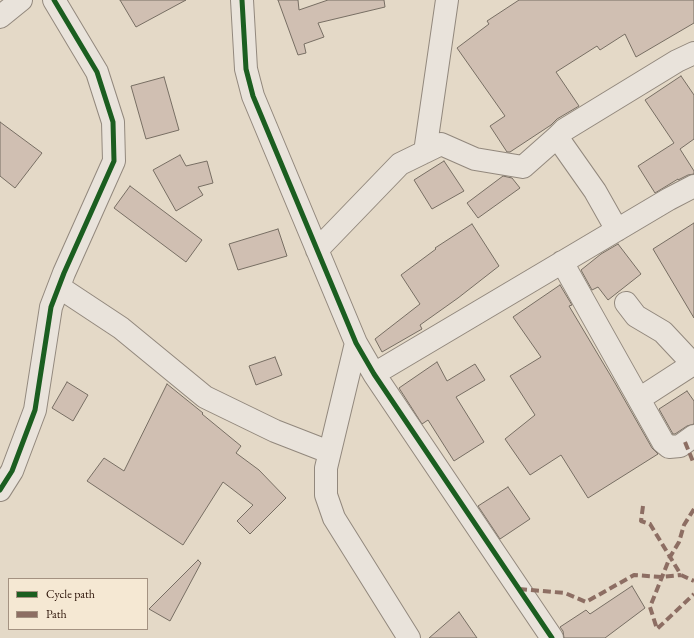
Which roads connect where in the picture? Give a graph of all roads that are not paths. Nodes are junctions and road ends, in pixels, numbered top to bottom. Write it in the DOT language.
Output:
graph roads {
  1 [pos="21,0"];
  2 [pos="54,0"];
  3 [pos="242,0"];
  4 [pos="447,0"];
  5 [pos="0,17"];
  6 [pos="694,53"];
  7 [pos="557,137"];
  8 [pos="424,152"];
  9 [pos="694,186"];
  10 [pos="617,230"];
  11 [pos="317,250"];
  12 [pos="562,262"];
  13 [pos="59,287"];
  14 [pos="626,303"];
  15 [pos="356,344"];
  16 [pos="374,374"];
  17 [pos="639,399"];
  18 [pos="694,436"];
  19 [pos="330,452"];
  20 [pos="0,490"];
  21 [pos="409,638"];
  22 [pos="552,638"];
  1 -- 5 [label="street"];
  2 -- 13 [label="street"];
  3 -- 11 [label="street"];
  4 -- 8 [label="street"];
  6 -- 7 [label="street"];
  7 -- 8 [label="street"];
  7 -- 10 [label="street"];
  8 -- 11 [label="street"];
  9 -- 10 [label="street"];
  10 -- 12 [label="street"];
  11 -- 15 [label="street"];
  12 -- 16 [label="street"];
  12 -- 17 [label="street"];
  13 -- 19 [label="street"];
  13 -- 20 [label="street"];
  14 -- 17 [label="street"];
  15 -- 16 [label="street"];
  15 -- 19 [label="street"];
  16 -- 22 [label="street"];
  17 -- 18 [label="street"];
  19 -- 21 [label="street"];
}
